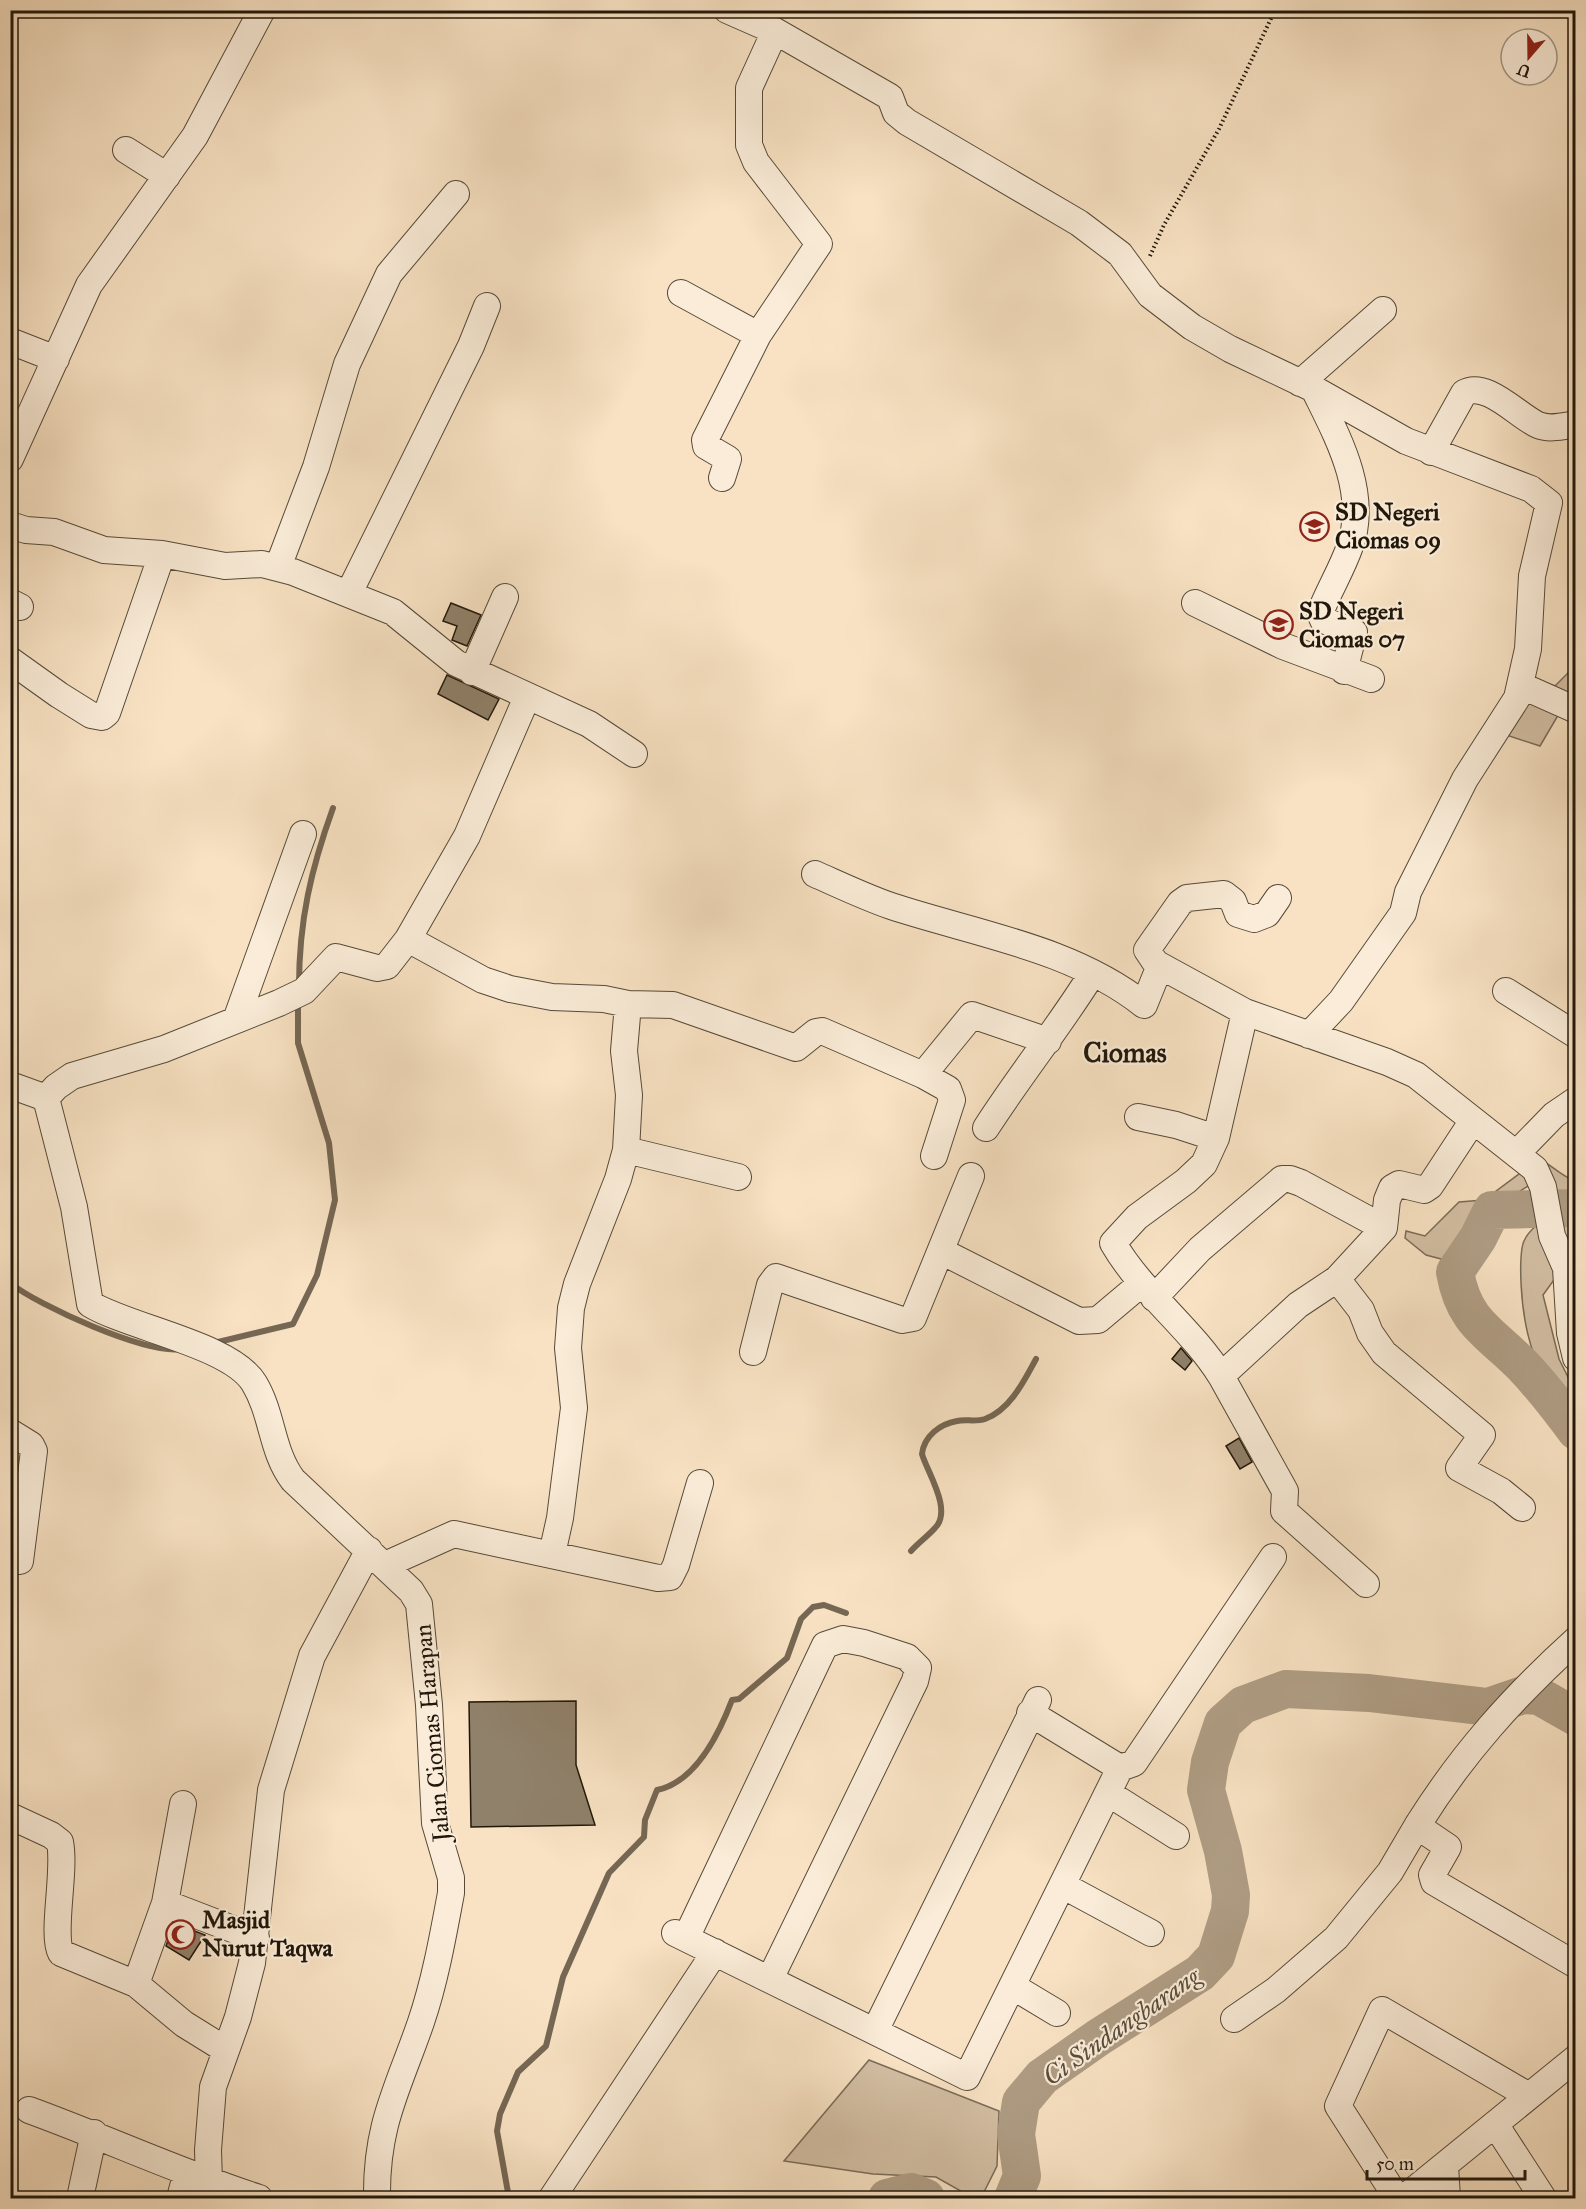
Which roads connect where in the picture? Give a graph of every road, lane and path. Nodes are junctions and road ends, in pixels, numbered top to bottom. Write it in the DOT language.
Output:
graph roads {
  1 [pos="262,10"];
  2 [pos="727,10"];
  3 [pos="1275,10"];
  4 [pos="775,31"];
  5 [pos="126,150"];
  6 [pos="167,177"];
  7 [pos="456,194"];
  8 [pos="1139,279"];
  9 [pos="681,293"];
  10 [pos="487,306"];
  11 [pos="1383,310"];
  12 [pos="758,335"];
  13 [pos="10,341"];
  14 [pos="56,359"];
  15 [pos="1307,386"];
  16 [pos="1575,424"];
  17 [pos="1431,452"];
  18 [pos="10,459"];
  19 [pos="722,478"];
  20 [pos="10,525"];
  21 [pos="162,554"];
  22 [pos="278,567"];
  23 [pos="349,593"];
  24 [pos="505,597"];
  25 [pos="1195,603"];
  26 [pos="10,660"];
  27 [pos="1344,671"];
  28 [pos="472,672"];
  29 [pos="1371,679"];
  30 [pos="1521,685"];
  31 [pos="527,697"];
  32 [pos="1575,710"];
  33 [pos="634,754"];
  34 [pos="303,834"];
  35 [pos="815,874"];
  36 [pos="1278,898"];
  37 [pos="408,939"];
  38 [pos="1159,966"];
  39 [pos="1092,974"];
  40 [pos="1506,991"];
  41 [pos="628,1004"];
  42 [pos="1245,1012"];
  43 [pos="236,1020"];
  44 [pos="1309,1035"];
  45 [pos="1575,1035"];
  46 [pos="1048,1041"];
  47 [pos="923,1075"];
  48 [pos="10,1085"];
  49 [pos="46,1098"];
  50 [pos="1575,1100"];
  51 [pos="1138,1117"];
  52 [pos="1473,1122"];
  53 [pos="986,1128"];
  54 [pos="1216,1138"];
  55 [pos="626,1150"];
  56 [pos="1517,1153"];
  57 [pos="934,1156"];
  58 [pos="971,1176"];
  59 [pos="738,1177"];
  60 [pos="1384,1228"];
  61 [pos="941,1251"];
  62 [pos="1337,1279"];
  63 [pos="1148,1290"];
  64 [pos="753,1352"];
  65 [pos="1575,1358"];
  66 [pos="1221,1376"];
  67 [pos="10,1432"];
  68 [pos="700,1483"];
  69 [pos="1522,1508"];
  70 [pos="552,1554"];
  71 [pos="1273,1557"];
  72 [pos="377,1558"];
  73 [pos="20,1561"];
  74 [pos="1366,1584"];
  75 [pos="1575,1640"];
  76 [pos="1120,1768"];
  77 [pos="1108,1792"];
  78 [pos="183,1804"];
  79 [pos="10,1816"];
  80 [pos="1418,1826"];
  81 [pos="1176,1836"];
  82 [pos="1062,1885"];
  83 [pos="165,1903"];
  84 [pos="1151,1934"];
  85 [pos="256,1938"];
  86 [pos="715,1952"];
  87 [pos="1575,1965"];
  88 [pos="770,1979"];
  89 [pos="136,1984"];
  90 [pos="1012,1986"];
  91 [pos="1057,2013"];
  92 [pos="1234,2019"];
  93 [pos="875,2031"];
  94 [pos="226,2050"];
  95 [pos="1575,2058"];
  96 [pos="1529,2096"];
  97 [pos="29,2110"];
  98 [pos="1495,2124"];
  99 [pos="94,2133"];
  100 [pos="1445,2165"];
  101 [pos="198,2184"];
  102 [pos="80,2199"];
  103 [pos="180,2199"];
  104 [pos="259,2199"];
  105 [pos="377,2199"];
  106 [pos="552,2199"];
  107 [pos="1396,2199"];
  108 [pos="1404,2199"];
  109 [pos="1448,2199"];
  110 [pos="1543,2199"];
  1 -- 6 [label="street"];
  2 -- 4 [label="street"];
  3 -- 8 [label="path"];
  4 -- 8 [label="street"];
  4 -- 12 [label="street"];
  5 -- 6 [label="street"];
  6 -- 14 [label="street"];
  7 -- 22 [label="street"];
  8 -- 15 [label="street"];
  9 -- 12 [label="street"];
  10 -- 23 [label="street"];
  11 -- 15 [label="street"];
  12 -- 19 [label="street"];
  13 -- 14 [label="street"];
  14 -- 18 [label="street"];
  15 -- 17 [label="street"];
  15 -- 27 [label="street"];
  16 -- 17 [label="street"];
  17 -- 30 [label="street"];
  20 -- 21 [label="street"];
  21 -- 22 [label="street"];
  21 -- 26 [label="street"];
  22 -- 23 [label="street"];
  23 -- 28 [label="street"];
  24 -- 28 [label="street"];
  25 -- 27 [label="street"];
  27 -- 29 [label="street"];
  28 -- 31 [label="street"];
  30 -- 32 [label="street"];
  30 -- 44 [label="street"];
  31 -- 33 [label="street"];
  31 -- 37 [label="street"];
  34 -- 43 [label="street"];
  35 -- 39 [label="street"];
  36 -- 38 [label="street"];
  37 -- 41 [label="street"];
  37 -- 43 [label="street"];
  38 -- 39 [label="street"];
  38 -- 42 [label="street"];
  39 -- 46 [label="street"];
  40 -- 45 [label="street"];
  41 -- 47 [label="street"];
  41 -- 55 [label="street"];
  42 -- 44 [label="street"];
  42 -- 54 [label="street"];
  43 -- 49 [label="street"];
  44 -- 52 [label="street"];
  46 -- 47 [label="street"];
  46 -- 53 [label="street"];
  47 -- 57 [label="street"];
  48 -- 49 [label="street"];
  49 -- 72 [label="street, Jalan Ciomas Harapan"];
  50 -- 56 [label="street"];
  51 -- 54 [label="street"];
  52 -- 56 [label="street"];
  52 -- 60 [label="street"];
  54 -- 63 [label="street"];
  55 -- 59 [label="street"];
  55 -- 70 [label="street"];
  56 -- 65 [label="street"];
  58 -- 61 [label="street"];
  60 -- 62 [label="street"];
  60 -- 63 [label="street"];
  61 -- 63 [label="street"];
  61 -- 64 [label="street"];
  62 -- 66 [label="street"];
  62 -- 69 [label="street"];
  63 -- 66 [label="street"];
  66 -- 74 [label="street"];
  67 -- 73 [label="street"];
  68 -- 70 [label="street"];
  70 -- 72 [label="street"];
  71 -- 76 [label="street"];
  72 -- 85 [label="street"];
  72 -- 105 [label="street, Jalan Ciomas Harapan"];
  75 -- 80 [label="street"];
  76 -- 77 [label="street"];
  76 -- 93 [label="street"];
  77 -- 81 [label="street"];
  77 -- 82 [label="street"];
  78 -- 83 [label="street"];
  79 -- 89 [label="street"];
  80 -- 87 [label="street"];
  80 -- 92 [label="street"];
  82 -- 84 [label="street"];
  82 -- 90 [label="street"];
  83 -- 85 [label="street"];
  83 -- 89 [label="street"];
  85 -- 94 [label="street"];
  86 -- 88 [label="street"];
  86 -- 88 [label="street"];
  86 -- 106 [label="street"];
  88 -- 93 [label="street"];
  89 -- 94 [label="street"];
  90 -- 91 [label="street"];
  90 -- 93 [label="street"];
  94 -- 101 [label="street"];
  95 -- 96 [label="street"];
  96 -- 98 [label="street"];
  96 -- 107 [label="street"];
  97 -- 99 [label="street"];
  98 -- 100 [label="street"];
  98 -- 110 [label="street"];
  99 -- 101 [label="street"];
  99 -- 102 [label="street"];
  100 -- 108 [label="street"];
  100 -- 109 [label="street"];
  101 -- 103 [label="street"];
  101 -- 104 [label="street"];
}
